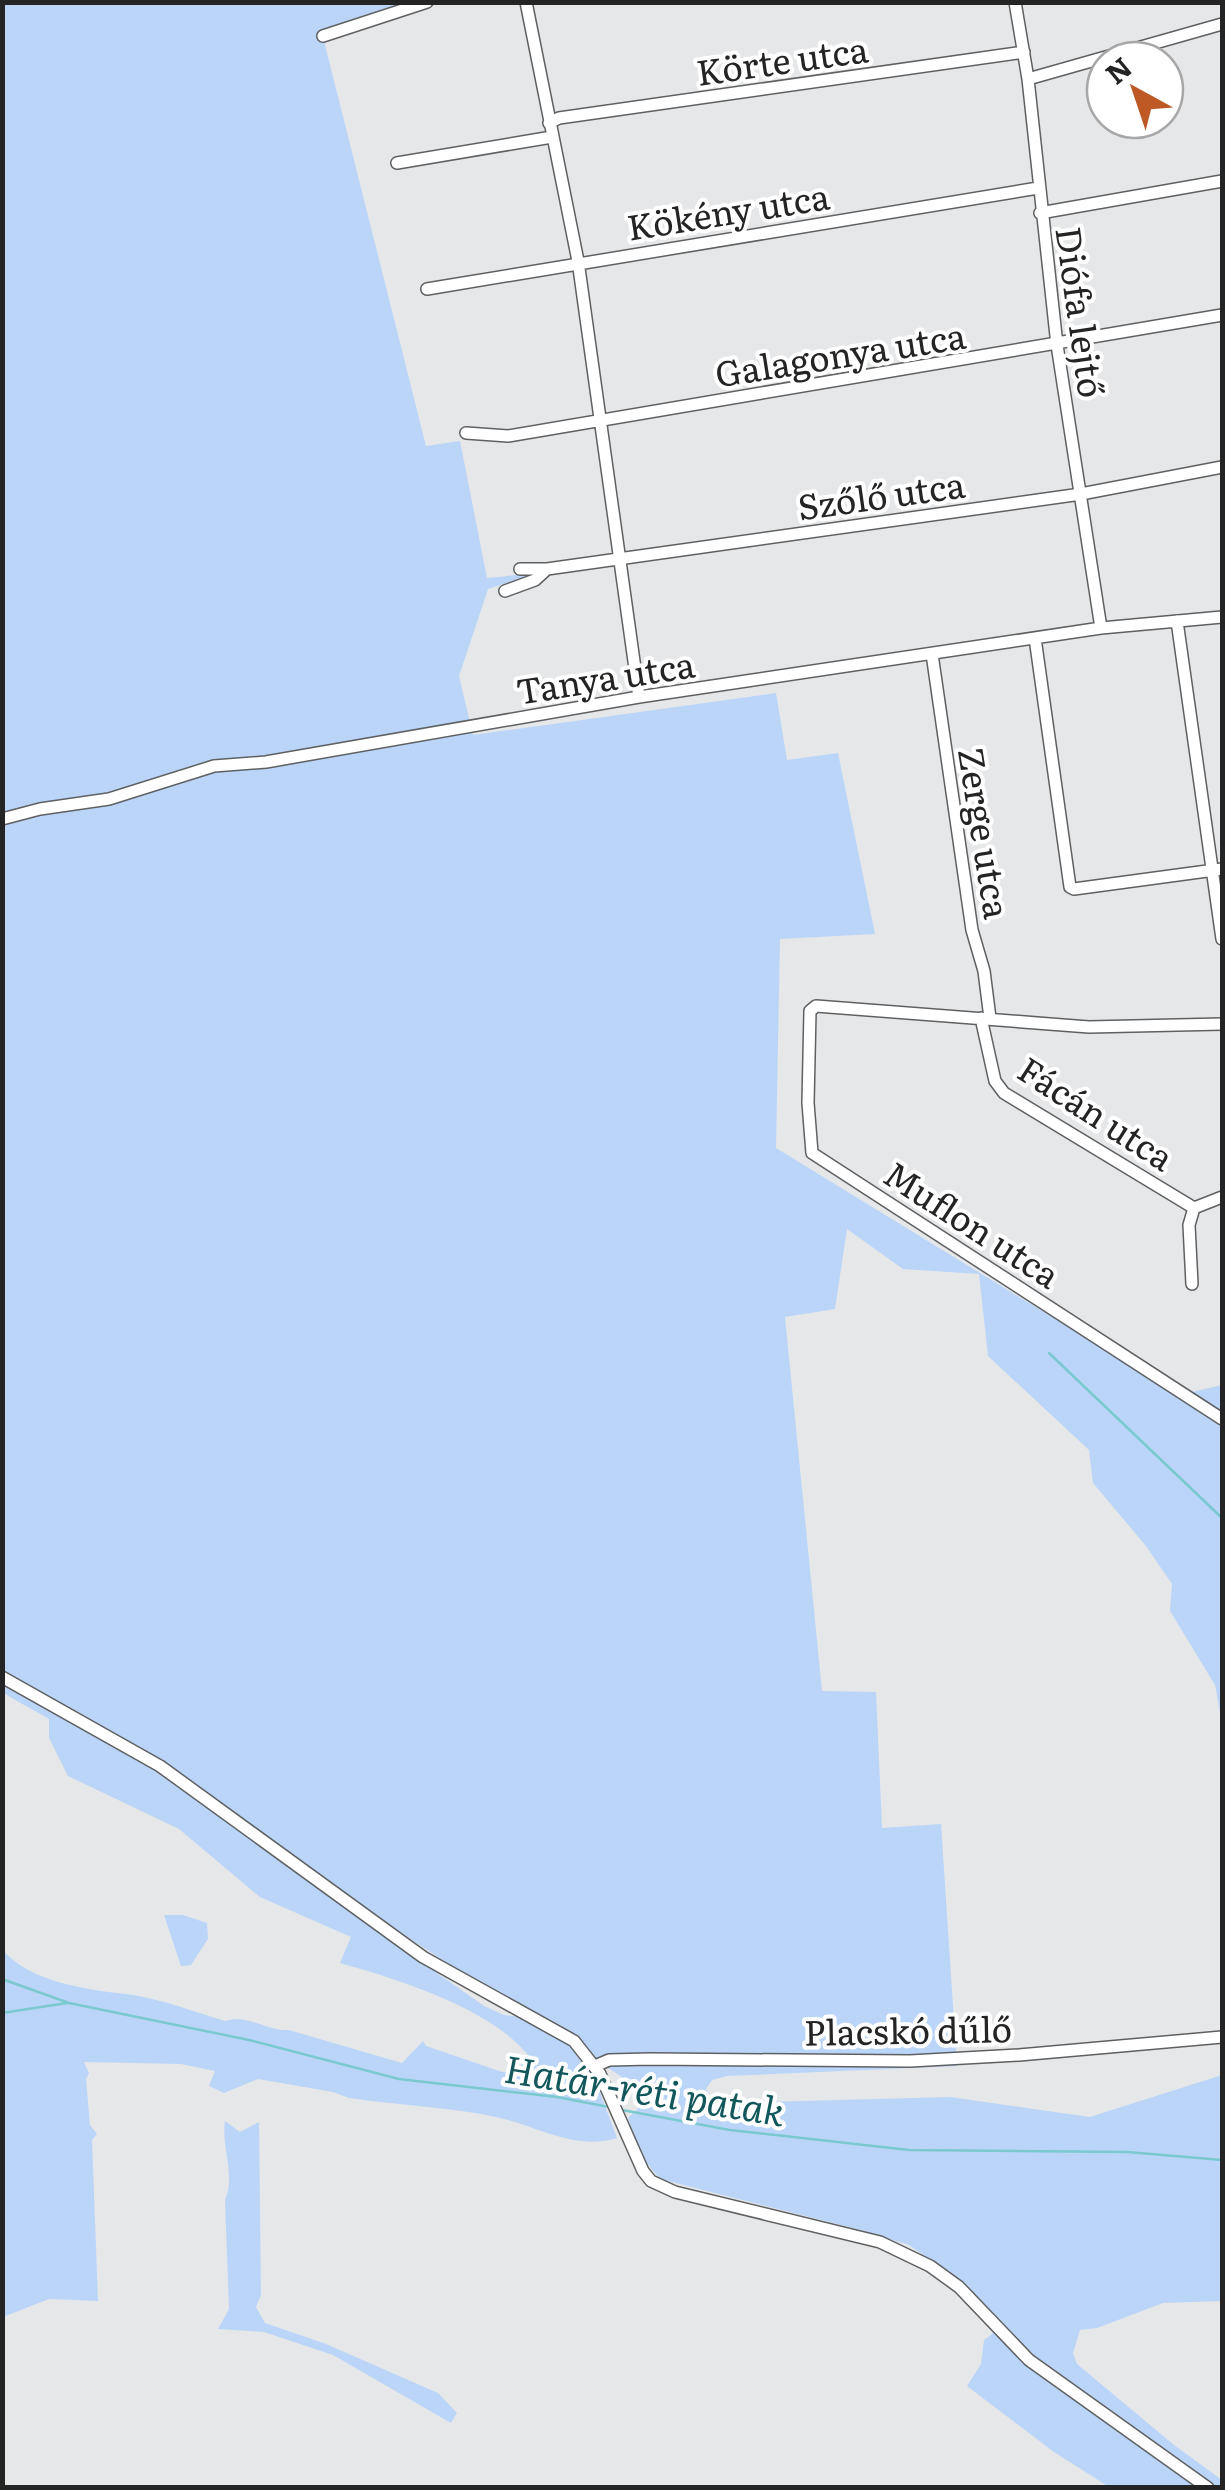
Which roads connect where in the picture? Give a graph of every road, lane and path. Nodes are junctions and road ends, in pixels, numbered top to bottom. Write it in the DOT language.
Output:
graph roads {
  1 [pos="427,2"];
  2 [pos="526,2"];
  3 [pos="1015,2"];
  4 [pos="1222,24"];
  5 [pos="322,36"];
  6 [pos="1024,52"];
  7 [pos="1028,79"];
  8 [pos="549,123"];
  9 [pos="552,137"];
  10 [pos="397,163"];
  11 [pos="1222,181"];
  12 [pos="1038,188"];
  13 [pos="1040,213"];
  14 [pos="578,262"];
  15 [pos="427,289"];
  16 [pos="1222,315"];
  17 [pos="1057,345"];
  18 [pos="599,420"];
  19 [pos="466,433"];
  20 [pos="1222,467"];
  21 [pos="1080,494"];
  22 [pos="619,558"];
  23 [pos="520,569"];
  24 [pos="547,570"];
  25 [pos="505,591"];
  26 [pos="1222,617"];
  27 [pos="1176,621"];
  28 [pos="1102,628"];
  29 [pos="1034,638"];
  30 [pos="932,654"];
  31 [pos="639,697"];
  32 [pos="2,820"];
  33 [pos="1218,870"];
  34 [pos="1222,939"];
  35 [pos="986,1018"];
  36 [pos="1222,1024"];
  37 [pos="1222,1197"];
  38 [pos="1194,1208"];
  39 [pos="1192,1284"];
  40 [pos="1222,1419"];
  41 [pos="2,1676"];
  42 [pos="1222,2037"];
  43 [pos="595,2066"];
  44 [pos="1208,2488"];
  1 -- 5 [label="street"];
  2 -- 8 [label="street"];
  3 -- 6 [label="street, Diófa lejtő"];
  4 -- 7 [label="street"];
  6 -- 7 [label="street, Diófa lejtő"];
  6 -- 8 [label="street, Körte utca"];
  7 -- 12 [label="street, Diófa lejtő"];
  8 -- 9 [label="street"];
  9 -- 10 [label="street"];
  9 -- 14 [label="street"];
  11 -- 13 [label="street"];
  12 -- 13 [label="street, Diófa lejtő"];
  12 -- 14 [label="street, Kökény utca"];
  13 -- 17 [label="street, Diófa lejtő"];
  14 -- 15 [label="street, Kökény utca"];
  14 -- 18 [label="street"];
  16 -- 17 [label="street, Galagonya utca"];
  17 -- 18 [label="street, Galagonya utca"];
  17 -- 21 [label="street, Diófa lejtő"];
  18 -- 19 [label="street, Galagonya utca"];
  18 -- 22 [label="street"];
  20 -- 21 [label="street, Szőlő utca"];
  21 -- 22 [label="street, Szőlő utca"];
  21 -- 28 [label="street, Diófa lejtő"];
  22 -- 24 [label="street, Szőlő utca"];
  22 -- 31 [label="street"];
  23 -- 24 [label="street, Szőlő utca"];
  24 -- 25 [label="street, Szőlő utca"];
  26 -- 27 [label="street, Tanya utca"];
  27 -- 28 [label="street, Tanya utca"];
  27 -- 33 [label="street"];
  28 -- 29 [label="street, Tanya utca"];
  29 -- 30 [label="street, Tanya utca"];
  29 -- 33 [label="street"];
  30 -- 31 [label="street, Tanya utca"];
  30 -- 35 [label="street, Zerge utca"];
  31 -- 32 [label="street, Tanya utca"];
  33 -- 34 [label="street"];
  35 -- 36 [label="street"];
  35 -- 38 [label="street, Fácán utca"];
  35 -- 40 [label="street, Muflon utca"];
  37 -- 38 [label="street, Fácán utca"];
  38 -- 39 [label="street"];
  41 -- 43 [label="street"];
  42 -- 43 [label="street, Placskó dűlő"];
  43 -- 44 [label="street"];
}
